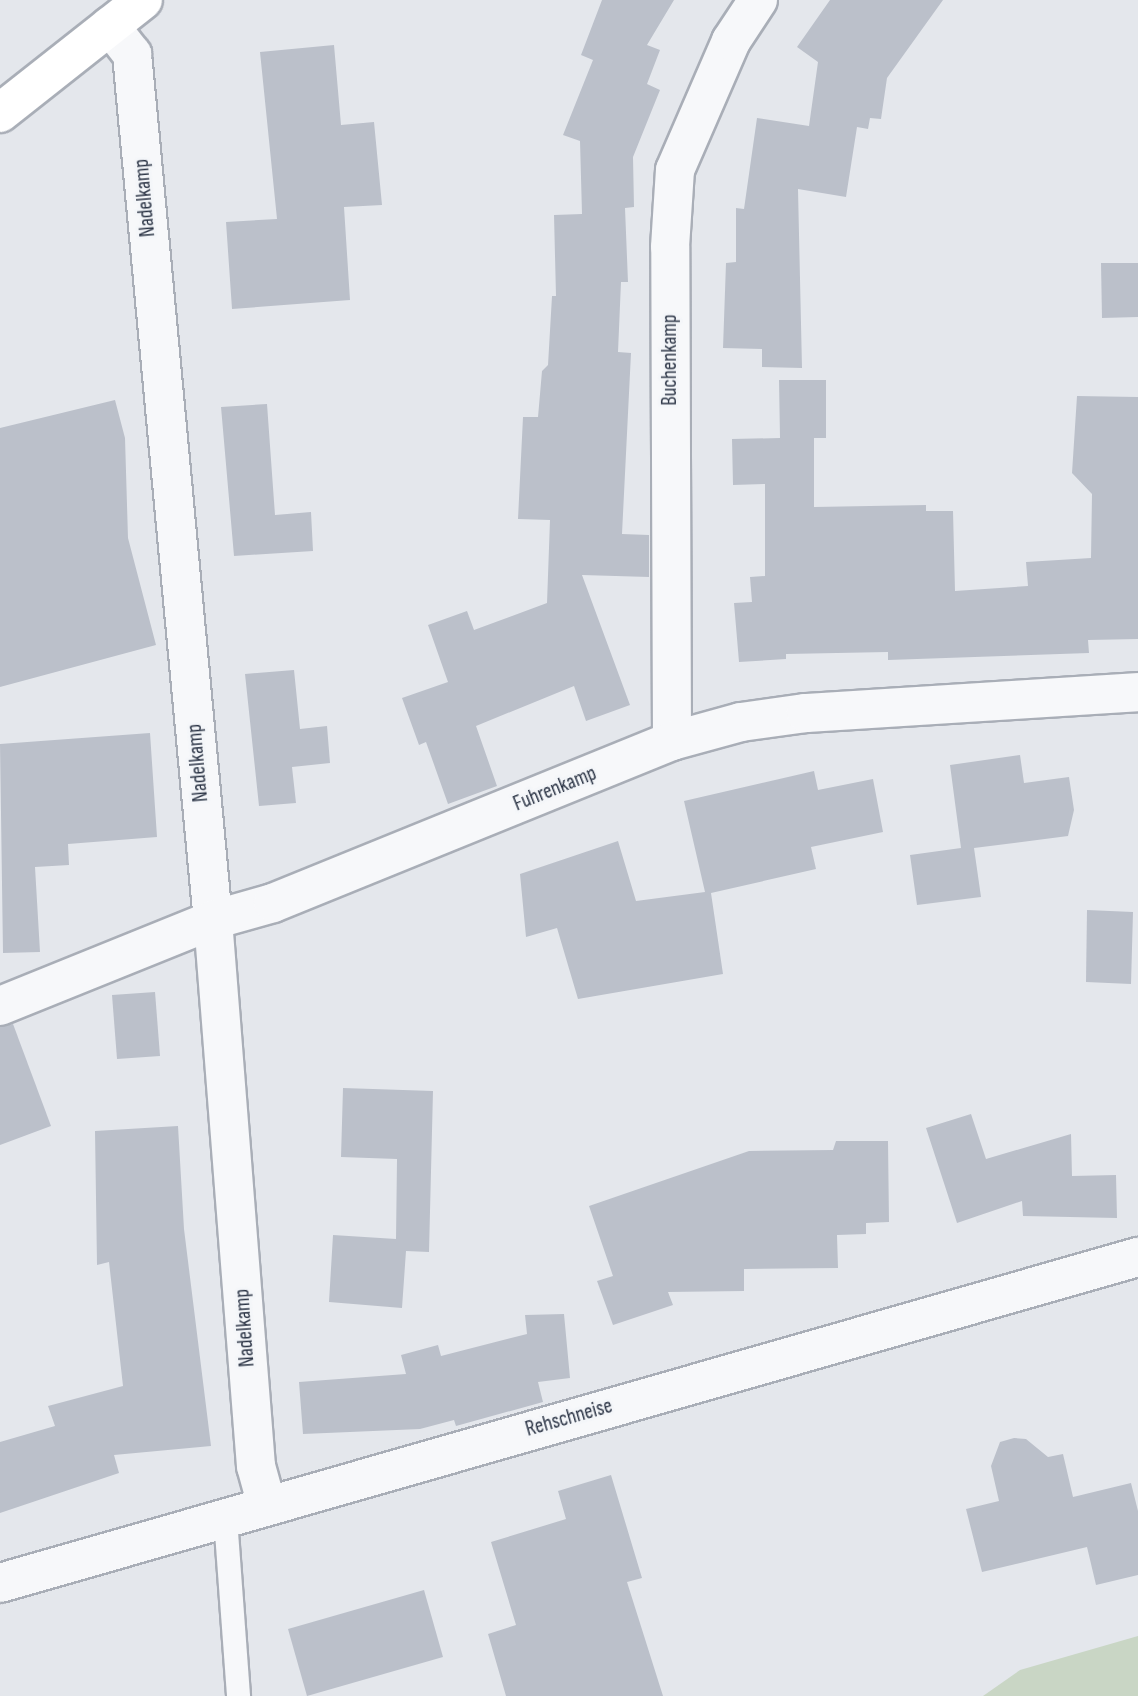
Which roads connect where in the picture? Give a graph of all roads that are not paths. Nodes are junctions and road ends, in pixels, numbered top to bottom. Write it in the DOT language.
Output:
graph roads {
  1 [pos="143,0"];
  2 [pos="758,0"];
  3 [pos="110,26"];
  4 [pos="0,113"];
  5 [pos="1138,692"];
  6 [pos="671,741"];
  7 [pos="213,920"];
  8 [pos="0,1006"];
  9 [pos="1138,1256"];
  10 [pos="267,1506"];
  11 [pos="225,1518"];
  12 [pos="0,1583"];
  13 [pos="239,1696"];
  1 -- 3 [label="main road"];
  2 -- 6 [label="street, Buchenkamp"];
  3 -- 4 [label="main road"];
  3 -- 7 [label="street, Nadelkamp"];
  5 -- 6 [label="street, Fuhrenkamp"];
  6 -- 7 [label="street, Fuhrenkamp"];
  7 -- 8 [label="street, Fuhrenkamp"];
  7 -- 10 [label="street, Nadelkamp"];
  9 -- 10 [label="street, Rehschneise"];
  10 -- 11 [label="street, Rehschneise"];
  11 -- 12 [label="street, Rehschneise"];
  11 -- 13 [label="lane"];
}
